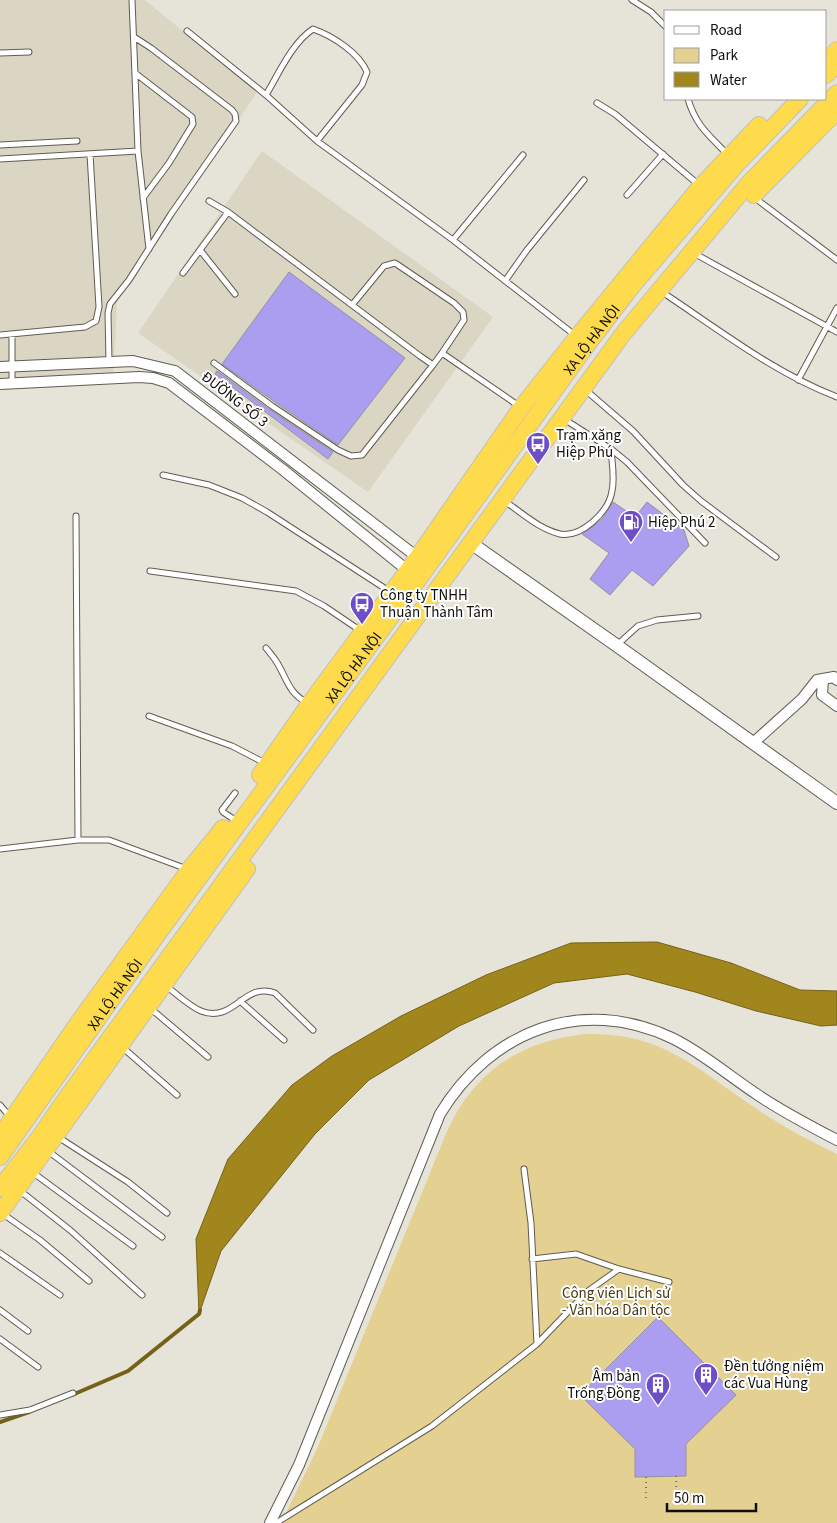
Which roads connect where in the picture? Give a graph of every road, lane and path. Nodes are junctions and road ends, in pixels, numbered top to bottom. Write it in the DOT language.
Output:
graph roads {
  1 [pos="132,0"];
  2 [pos="632,0"];
  3 [pos="664,25"];
  4 [pos="187,31"];
  5 [pos="134,38"];
  6 [pos="837,50"];
  7 [pos="29,52"];
  8 [pos="0,53"];
  9 [pos="827,60"];
  10 [pos="837,64"];
  11 [pos="135,73"];
  12 [pos="827,73"];
  13 [pos="837,93"];
  14 [pos="266,95"];
  15 [pos="688,100"];
  16 [pos="784,100"];
  17 [pos="799,100"];
  18 [pos="597,103"];
  19 [pos="837,112"];
  20 [pos="77,141"];
  21 [pos="317,141"];
  22 [pos="0,146"];
  23 [pos="138,151"];
  24 [pos="90,154"];
  25 [pos="663,154"];
  26 [pos="523,155"];
  27 [pos="0,159"];
  28 [pos="733,160"];
  29 [pos="584,180"];
  30 [pos="705,191"];
  31 [pos="627,195"];
  32 [pos="752,196"];
  33 [pos="143,198"];
  34 [pos="209,200"];
  35 [pos="228,212"];
  36 [pos="453,240"];
  37 [pos="149,249"];
  38 [pos="200,250"];
  39 [pos="698,256"];
  40 [pos="837,260"];
  41 [pos="183,273"];
  42 [pos="505,281"];
  43 [pos="235,294"];
  44 [pos="668,296"];
  45 [pos="352,305"];
  46 [pos="837,308"];
  47 [pos="826,327"];
  48 [pos="837,332"];
  49 [pos="12,334"];
  50 [pos="0,335"];
  51 [pos="582,341"];
  52 [pos="442,353"];
  53 [pos="109,362"];
  54 [pos="214,363"];
  55 [pos="155,365"];
  56 [pos="434,365"];
  57 [pos="0,367"];
  58 [pos="12,367"];
  59 [pos="153,378"];
  60 [pos="798,380"];
  61 [pos="12,383"];
  62 [pos="0,384"];
  63 [pos="589,393"];
  64 [pos="837,397"];
  65 [pos="521,408"];
  66 [pos="565,414"];
  67 [pos="536,417"];
  68 [pos="611,449"];
  69 [pos="163,475"];
  70 [pos="515,482"];
  71 [pos="510,505"];
  72 [pos="76,516"];
  73 [pos="705,543"];
  74 [pos="474,546"];
  75 [pos="776,556"];
  76 [pos="418,568"];
  77 [pos="150,571"];
  78 [pos="398,596"];
  79 [pos="698,616"];
  80 [pos="369,636"];
  81 [pos="616,645"];
  82 [pos="266,648"];
  83 [pos="823,680"];
  84 [pos="837,680"];
  85 [pos="837,706"];
  86 [pos="314,709"];
  87 [pos="149,716"];
  88 [pos="753,743"];
  89 [pos="273,767"];
  90 [pos="235,793"];
  91 [pos="837,803"];
  92 [pos="235,820"];
  93 [pos="78,840"];
  94 [pos="0,849"];
  95 [pos="195,872"];
  96 [pos="164,984"];
  97 [pos="240,1001"];
  98 [pos="148,1006"];
  99 [pos="313,1030"];
  100 [pos="284,1040"];
  101 [pos="120,1045"];
  102 [pos="208,1057"];
  103 [pos="177,1095"];
  104 [pos="0,1104"];
  105 [pos="16,1125"];
  106 [pos="55,1135"];
  107 [pos="0,1136"];
  108 [pos="837,1140"];
  109 [pos="42,1144"];
  110 [pos="0,1157"];
  111 [pos="524,1169"];
  112 [pos="29,1170"];
  113 [pos="9,1188"];
  114 [pos="0,1212"];
  115 [pos="168,1213"];
  116 [pos="162,1237"];
  117 [pos="133,1246"];
  118 [pos="0,1253"];
  119 [pos="532,1259"];
  120 [pos="619,1269"];
  121 [pos="89,1281"];
  122 [pos="669,1282"];
  123 [pos="60,1295"];
  124 [pos="142,1295"];
  125 [pos="0,1310"];
  126 [pos="28,1330"];
  127 [pos="0,1339"];
  128 [pos="537,1344"];
  129 [pos="38,1367"];
  130 [pos="74,1393"];
  131 [pos="0,1415"];
  132 [pos="676,1476"];
  133 [pos="646,1477"];
  134 [pos="677,1500"];
  135 [pos="646,1502"];
  136 [pos="270,1523"];
  137 [pos="276,1523"];
  1 -- 5 [label="lane"];
  2 -- 3 [label="lane"];
  4 -- 14 [label="lane"];
  5 -- 11 [label="lane"];
  5 -- 37 [label="lane"];
  6 -- 9 [label="highway"];
  7 -- 8 [label="lane"];
  10 -- 12 [label="highway"];
  11 -- 23 [label="lane"];
  11 -- 33 [label="lane"];
  13 -- 66 [label="highway, XA LỘ HÀ NỘI"];
  14 -- 21 [label="lane"];
  14 -- 21 [label="lane"];
  15 -- 28 [label="lane"];
  16 -- 28 [label="highway, XA LỘ HÀ NỘI"];
  17 -- 28 [label="highway, XA LỘ HÀ NỘI"];
  18 -- 25 [label="lane"];
  19 -- 32 [label="highway, XA LỘ HÀ NỘI"];
  20 -- 22 [label="lane"];
  21 -- 36 [label="lane"];
  23 -- 24 [label="lane"];
  23 -- 33 [label="lane"];
  24 -- 27 [label="lane"];
  24 -- 49 [label="lane"];
  25 -- 30 [label="lane"];
  25 -- 31 [label="lane"];
  26 -- 36 [label="lane"];
  28 -- 30 [label="highway, XA LỘ HÀ NỘI"];
  29 -- 42 [label="lane"];
  30 -- 51 [label="highway, XA LỘ HÀ NỘI"];
  32 -- 39 [label="highway, XA LỘ HÀ NỘI"];
  32 -- 40 [label="lane"];
  33 -- 37 [label="lane"];
  34 -- 35 [label="lane"];
  35 -- 38 [label="lane"];
  35 -- 45 [label="lane"];
  36 -- 42 [label="lane"];
  37 -- 53 [label="lane"];
  38 -- 41 [label="lane"];
  38 -- 43 [label="lane"];
  39 -- 44 [label="highway, XA LỘ HÀ NỘI"];
  39 -- 47 [label="lane"];
  42 -- 51 [label="lane"];
  44 -- 60 [label="lane"];
  44 -- 63 [label="highway, XA LỘ HÀ NỘI"];
  45 -- 52 [label="lane"];
  45 -- 56 [label="lane"];
  46 -- 47 [label="lane"];
  47 -- 48 [label="lane"];
  47 -- 60 [label="lane"];
  49 -- 50 [label="lane"];
  49 -- 58 [label="lane"];
  51 -- 65 [label="highway, XA LỘ HÀ NỘI"];
  51 -- 67 [label="highway, XA LỘ HÀ NỘI"];
  52 -- 56 [label="lane"];
  52 -- 65 [label="lane"];
  53 -- 55 [label="street, ĐƯỜNG SỐ 3"];
  53 -- 58 [label="street, ĐƯỜNG SỐ 3"];
  54 -- 56 [label="lane"];
  55 -- 59 [label="street"];
  55 -- 76 [label="street, ĐƯỜNG SỐ 3"];
  57 -- 58 [label="street, ĐƯỜNG SỐ 3"];
  58 -- 61 [label="lane"];
  59 -- 61 [label="street, ĐƯỜNG SỐ 3"];
  59 -- 76 [label="street, ĐƯỜNG SỐ 3"];
  60 -- 64 [label="lane"];
  61 -- 62 [label="street, ĐƯỜNG SỐ 3"];
  63 -- 66 [label="highway, XA LỘ HÀ NỘI"];
  63 -- 75 [label="lane"];
  65 -- 67 [label="lane"];
  65 -- 76 [label="highway, XA LỘ HÀ NỘI"];
  66 -- 68 [label="lane"];
  66 -- 70 [label="highway, XA LỘ HÀ NỘI"];
  67 -- 76 [label="highway, XA LỘ HÀ NỘI"];
  68 -- 71 [label="lane"];
  68 -- 73 [label="lane"];
  69 -- 78 [label="lane"];
  70 -- 71 [label="highway, XA LỘ HÀ NỘI"];
  70 -- 74 [label="highway, XA LỘ HÀ NỘI"];
  71 -- 74 [label="highway, XA LỘ HÀ NỘI"];
  72 -- 93 [label="lane"];
  74 -- 81 [label="street"];
  74 -- 96 [label="highway, XA LỘ HÀ NỘI"];
  74 -- 109 [label="highway, XA LỘ HÀ NỘI"];
  76 -- 78 [label="highway, XA LỘ HÀ NỘI"];
  77 -- 80 [label="lane"];
  78 -- 80 [label="highway, XA LỘ HÀ NỘI"];
  79 -- 81 [label="lane"];
  80 -- 86 [label="highway, XA LỘ HÀ NỘI"];
  81 -- 88 [label="street"];
  82 -- 86 [label="lane"];
  83 -- 84 [label="street"];
  83 -- 85 [label="street"];
  83 -- 88 [label="street"];
  86 -- 89 [label="highway, XA LỘ HÀ NỘI"];
  87 -- 89 [label="lane"];
  88 -- 91 [label="street"];
  89 -- 92 [label="highway, XA LỘ HÀ NỘI"];
  90 -- 92 [label="lane"];
  92 -- 95 [label="highway, XA LỘ HÀ NỘI"];
  93 -- 94 [label="lane"];
  93 -- 95 [label="lane"];
  95 -- 105 [label="highway, XA LỘ HÀ NỘI"];
  96 -- 97 [label="lane"];
  96 -- 98 [label="highway, XA LỘ HÀ NỘI"];
  97 -- 99 [label="lane"];
  97 -- 100 [label="lane"];
  98 -- 101 [label="highway, XA LỘ HÀ NỘI"];
  98 -- 102 [label="lane"];
  101 -- 103 [label="lane"];
  101 -- 106 [label="highway, XA LỘ HÀ NỘI"];
  104 -- 105 [label="lane"];
  105 -- 107 [label="highway, XA LỘ HÀ NỘI"];
  105 -- 110 [label="highway, XA LỘ HÀ NỘI"];
  106 -- 109 [label="highway, XA LỘ HÀ NỘI"];
  106 -- 115 [label="lane"];
  108 -- 136 [label="street"];
  109 -- 112 [label="highway, XA LỘ HÀ NỘI"];
  109 -- 113 [label="highway, XA LỘ HÀ NỘI"];
  109 -- 116 [label="lane"];
  111 -- 119 [label="lane"];
  112 -- 113 [label="highway, XA LỘ HÀ NỘI"];
  112 -- 117 [label="lane"];
  113 -- 114 [label="highway, XA LỘ HÀ NỘI"];
  113 -- 124 [label="lane"];
  114 -- 121 [label="lane"];
  118 -- 123 [label="lane"];
  119 -- 120 [label="lane"];
  119 -- 128 [label="lane"];
  120 -- 122 [label="lane"];
  120 -- 128 [label="lane"];
  125 -- 126 [label="lane"];
  127 -- 129 [label="lane"];
  128 -- 137 [label="lane"];
  130 -- 131 [label="lane"];
  132 -- 134 [label="path"];
  133 -- 135 [label="path"];
}
